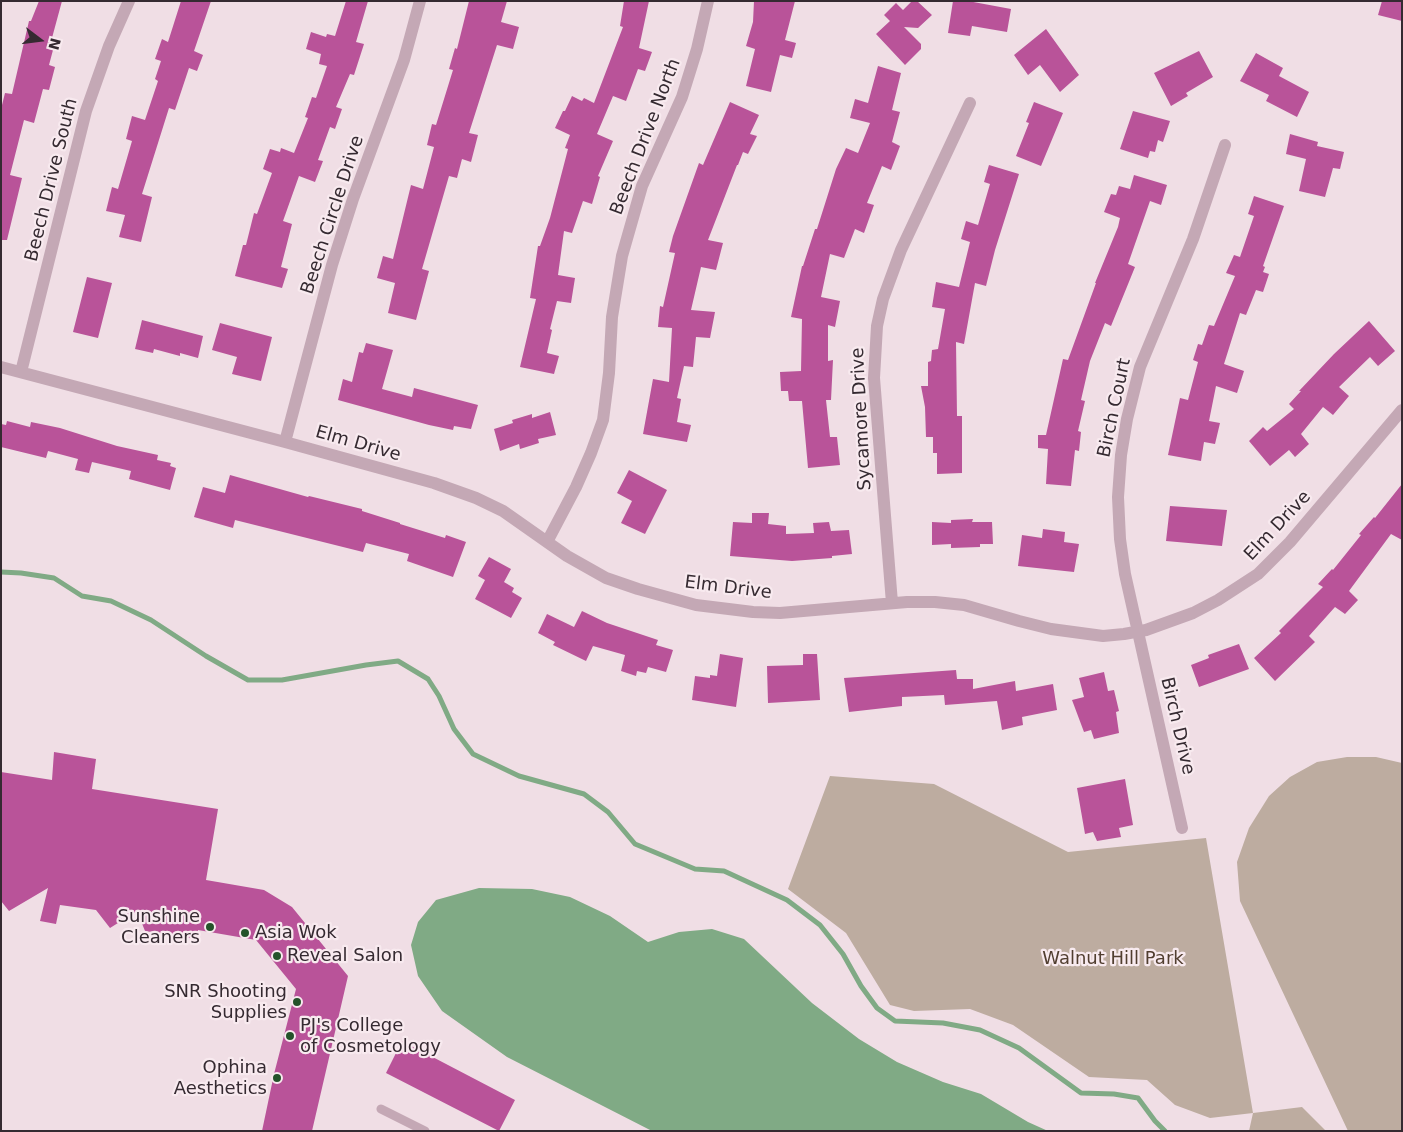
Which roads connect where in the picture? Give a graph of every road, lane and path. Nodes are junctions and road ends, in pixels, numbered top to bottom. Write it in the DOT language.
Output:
graph roads {
  1 [pos="129,1"];
  2 [pos="420,1"];
  3 [pos="708,1"];
  4 [pos="970,103"];
  5 [pos="1225,145"];
  6 [pos="1,367"];
  7 [pos="21,372"];
  8 [pos="1402,410"];
  9 [pos="285,442"];
  10 [pos="547,542"];
  11 [pos="892,603"];
  12 [pos="1138,632"];
  13 [pos="1182,828"];
  14 [pos="381,1109"];
  15 [pos="425,1131"];
  1 -- 7 [label="street, Beech Drive South"];
  2 -- 9 [label="street, Beech Circle Drive"];
  3 -- 10 [label="street, Beech Drive North"];
  4 -- 11 [label="street, Sycamore Drive"];
  5 -- 12 [label="street, Birch Court"];
  6 -- 7 [label="street, Elm Drive"];
  7 -- 9 [label="street, Elm Drive"];
  8 -- 12 [label="street, Elm Drive"];
  9 -- 10 [label="street, Elm Drive"];
  10 -- 11 [label="street, Elm Drive"];
  11 -- 12 [label="street, Elm Drive"];
  12 -- 13 [label="street, Birch Drive"];
  14 -- 15 [label="lane"];
}
